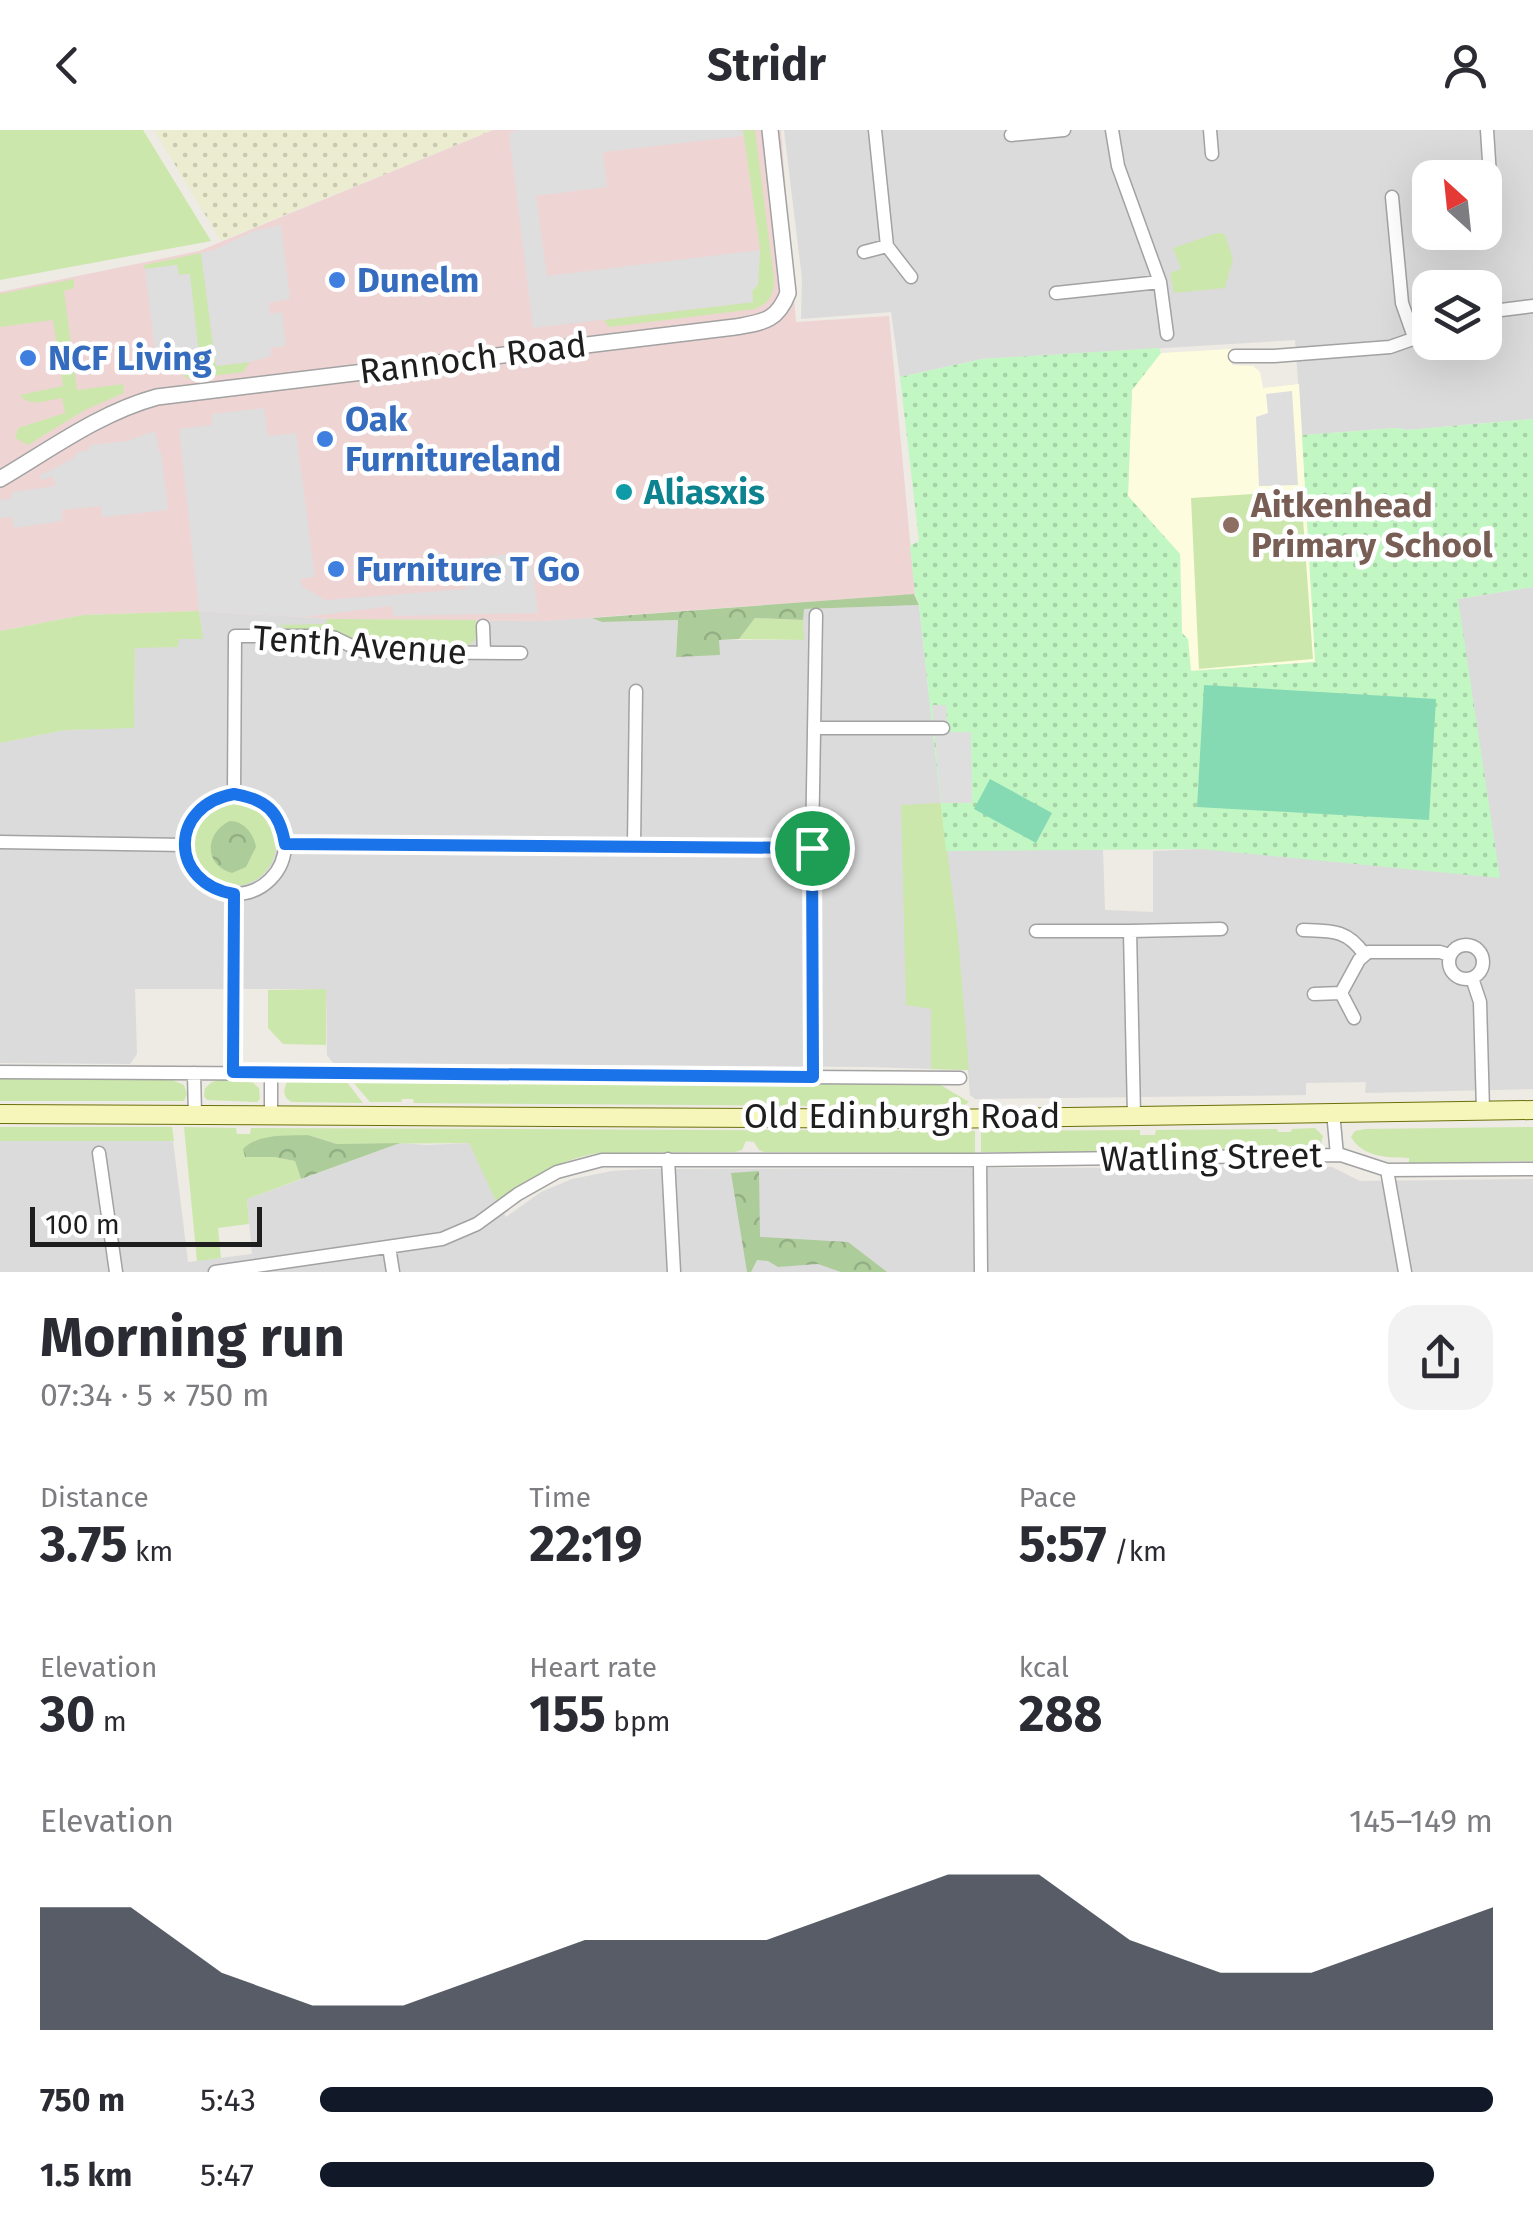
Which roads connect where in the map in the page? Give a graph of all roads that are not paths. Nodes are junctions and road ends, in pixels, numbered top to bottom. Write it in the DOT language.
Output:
graph roads {
  1 [pos="770,130"];
  2 [pos="875,130"];
  3 [pos="1064,130"];
  4 [pos="1112,130"];
  5 [pos="1210,130"];
  6 [pos="1487,130"];
  7 [pos="1011,135"];
  8 [pos="1212,154"];
  9 [pos="1489,160"];
  10 [pos="1392,197"];
  11 [pos="887,246"];
  12 [pos="864,252"];
  13 [pos="912,278"];
  14 [pos="1160,282"];
  15 [pos="1056,293"];
  16 [pos="1533,306"];
  17 [pos="1502,310"];
  18 [pos="1412,331"];
  19 [pos="1167,334"];
  20 [pos="1412,341"];
  21 [pos="1235,356"];
  22 [pos="0,479"];
  23 [pos="816,616"];
  24 [pos="483,626"];
  25 [pos="484,653"];
  26 [pos="521,653"];
  27 [pos="636,692"];
  28 [pos="816,728"];
  29 [pos="943,728"];
  30 [pos="234,794"];
  31 [pos="0,842"];
  32 [pos="285,844"];
  33 [pos="184,845"];
  34 [pos="634,846"];
  35 [pos="812,848"];
  36 [pos="234,894"];
  37 [pos="1221,930"];
  38 [pos="1303,930"];
  39 [pos="1036,931"];
  40 [pos="1130,931"];
  41 [pos="1364,954"];
  42 [pos="1450,955"];
  43 [pos="1472,978"];
  44 [pos="1341,993"];
  45 [pos="1314,994"];
  46 [pos="1354,1018"];
  47 [pos="0,1072"];
  48 [pos="233,1072"];
  49 [pos="194,1073"];
  50 [pos="271,1073"];
  51 [pos="813,1077"];
  52 [pos="960,1078"];
  53 [pos="1483,1110"];
  54 [pos="1533,1110"];
  55 [pos="1333,1112"];
  56 [pos="0,1114"];
  57 [pos="195,1114"];
  58 [pos="271,1114"];
  59 [pos="1134,1115"];
  60 [pos="99,1153"];
  61 [pos="1336,1155"];
  62 [pos="668,1159"];
  63 [pos="980,1160"];
  64 [pos="1533,1168"];
  65 [pos="1387,1170"];
  66 [pos="389,1247"];
  67 [pos="116,1272"];
  68 [pos="215,1272"];
  69 [pos="393,1272"];
  70 [pos="674,1272"];
  71 [pos="981,1272"];
  72 [pos="1406,1272"];
  1 -- 22 [label="street, Rannoch Road"];
  2 -- 11 [label="street"];
  3 -- 7 [label="street"];
  4 -- 14 [label="street"];
  5 -- 8 [label="street"];
  6 -- 9 [label="street"];
  10 -- 18 [label="street"];
  11 -- 12 [label="street"];
  11 -- 13 [label="street"];
  14 -- 15 [label="street"];
  14 -- 19 [label="street"];
  16 -- 17 [label="street"];
  20 -- 21 [label="street"];
  23 -- 28 [label="street"];
  24 -- 25 [label="street, Tenth Avenue"];
  25 -- 26 [label="street, Tenth Avenue"];
  25 -- 30 [label="street, Tenth Avenue"];
  27 -- 34 [label="street"];
  28 -- 29 [label="street"];
  28 -- 35 [label="street"];
  30 -- 32 [label="street"];
  30 -- 33 [label="street"];
  31 -- 33 [label="street"];
  32 -- 34 [label="street"];
  32 -- 36 [label="street"];
  33 -- 36 [label="street"];
  34 -- 35 [label="street"];
  35 -- 51 [label="street"];
  36 -- 48 [label="street"];
  37 -- 40 [label="street"];
  38 -- 41 [label="street"];
  39 -- 40 [label="street"];
  40 -- 59 [label="street"];
  41 -- 42 [label="street"];
  41 -- 44 [label="street"];
  42 -- 43 [label="street"];
  42 -- 43 [label="street"];
  43 -- 53 [label="street"];
  44 -- 45 [label="street"];
  44 -- 46 [label="street"];
  47 -- 49 [label="street, Old Edinburgh Road"];
  48 -- 49 [label="street, Old Edinburgh Road"];
  48 -- 50 [label="street, Old Edinburgh Road"];
  49 -- 57 [label="street"];
  50 -- 51 [label="street, Old Edinburgh Road"];
  50 -- 58 [label="street"];
  51 -- 52 [label="street, Old Edinburgh Road"];
  53 -- 54 [label="main road, Old Edinburgh Road"];
  53 -- 55 [label="main road, Old Edinburgh Road"];
  55 -- 59 [label="main road, Old Edinburgh Road"];
  55 -- 61 [label="street"];
  56 -- 57 [label="main road, Old Edinburgh Road"];
  57 -- 58 [label="main road, Old Edinburgh Road"];
  58 -- 59 [label="main road, Old Edinburgh Road"];
  60 -- 67 [label="street"];
  61 -- 63 [label="street, Watling Street"];
  61 -- 65 [label="street, Watling Street"];
  62 -- 63 [label="street, Watling Street"];
  62 -- 66 [label="street, Watling Street"];
  62 -- 70 [label="street"];
  63 -- 71 [label="street"];
  64 -- 65 [label="street, Watling Street"];
  65 -- 72 [label="street"];
  66 -- 68 [label="street, Watling Street"];
  66 -- 69 [label="street"];
}
